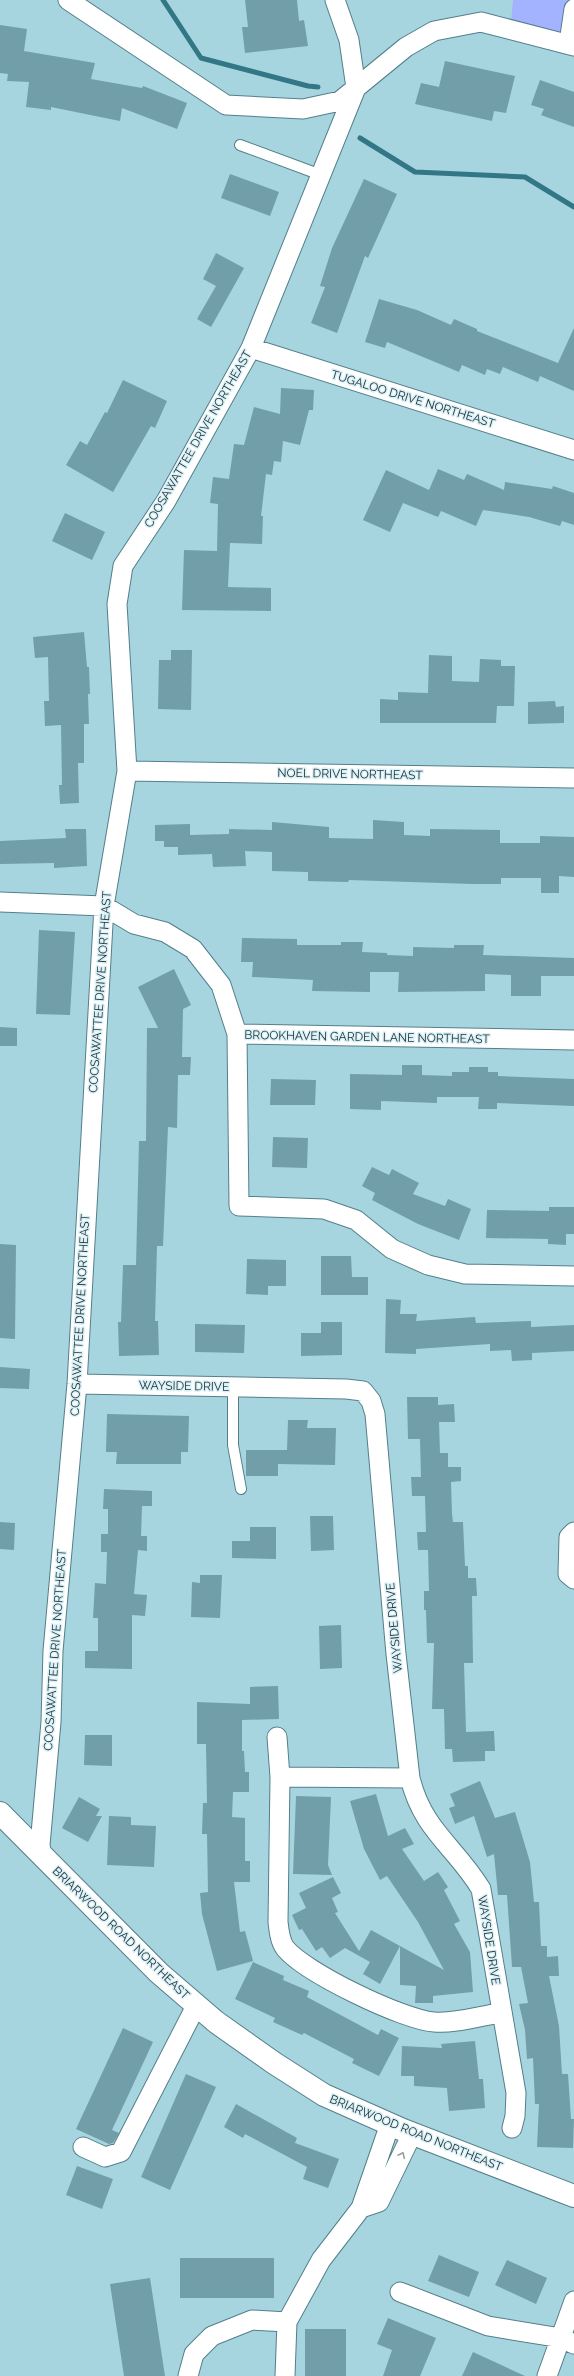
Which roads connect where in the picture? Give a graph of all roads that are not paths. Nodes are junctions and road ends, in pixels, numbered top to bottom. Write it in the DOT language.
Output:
graph roads {
  1 [pos="68,0"];
  2 [pos="335,0"];
  3 [pos="574,9"];
  4 [pos="572,45"];
  5 [pos="356,88"];
  6 [pos="240,145"];
  7 [pos="320,176"];
  8 [pos="251,348"];
  9 [pos="574,450"];
  10 [pos="127,770"];
  11 [pos="574,778"];
  12 [pos="0,902"];
  13 [pos="104,906"];
  14 [pos="237,1034"];
  15 [pos="574,1040"];
  16 [pos="574,1276"];
  17 [pos="77,1384"];
  18 [pos="233,1386"];
  19 [pos="241,1489"];
  20 [pos="574,1532"];
  21 [pos="574,1579"];
  22 [pos="277,1737"];
  23 [pos="280,1777"];
  24 [pos="410,1778"];
  25 [pos="0,1813"];
  26 [pos="42,1856"];
  27 [pos="196,2006"];
  28 [pos="500,2013"];
  29 [pos="390,2124"];
  30 [pos="512,2128"];
  31 [pos="412,2134"];
  32 [pos="83,2147"];
  33 [pos="371,2176"];
  34 [pos="388,2185"];
  35 [pos="574,2196"];
  36 [pos="361,2208"];
  37 [pos="400,2292"];
  38 [pos="574,2302"];
  39 [pos="287,2322"];
  40 [pos="568,2341"];
  41 [pos="188,2376"];
  42 [pos="285,2376"];
  43 [pos="547,2376"];
  1 -- 5 [label="street"];
  2 -- 5 [label="street"];
  3 -- 4 [label="street"];
  4 -- 5 [label="street"];
  5 -- 7 [label="street, COOSAWATTEE DRIVE NORTHEAST"];
  6 -- 7 [label="lane"];
  7 -- 8 [label="street, COOSAWATTEE DRIVE NORTHEAST"];
  8 -- 9 [label="street, TUGALOO DRIVE NORTHEAST"];
  8 -- 10 [label="street, COOSAWATTEE DRIVE NORTHEAST"];
  10 -- 11 [label="street, NOEL DRIVE NORTHEAST"];
  10 -- 13 [label="street, COOSAWATTEE DRIVE NORTHEAST"];
  12 -- 13 [label="street"];
  13 -- 14 [label="street, BROOKHAVEN GARDEN LANE NORTHEAST"];
  13 -- 17 [label="street, COOSAWATTEE DRIVE NORTHEAST"];
  14 -- 15 [label="street, BROOKHAVEN GARDEN LANE NORTHEAST"];
  14 -- 16 [label="street"];
  17 -- 18 [label="street, WAYSIDE DRIVE"];
  17 -- 26 [label="street, COOSAWATTEE DRIVE NORTHEAST"];
  18 -- 19 [label="lane"];
  18 -- 24 [label="street, WAYSIDE DRIVE"];
  20 -- 21 [label="street"];
  22 -- 23 [label="street"];
  23 -- 24 [label="street"];
  23 -- 28 [label="street"];
  24 -- 28 [label="street, WAYSIDE DRIVE"];
  25 -- 26 [label="street, BRIARWOOD ROAD NORTHEAST"];
  26 -- 27 [label="street, BRIARWOOD ROAD NORTHEAST"];
  27 -- 29 [label="street, BRIARWOOD ROAD NORTHEAST"];
  27 -- 32 [label="street"];
  28 -- 30 [label="street, WAYSIDE DRIVE"];
  29 -- 31 [label="street, BRIARWOOD ROAD NORTHEAST"];
  29 -- 33 [label="street"];
  34 -- 31 [label="street, one-way"];
  31 -- 35 [label="street, BRIARWOOD ROAD NORTHEAST"];
  33 -- 34 [label="lane"];
  33 -- 36 [label="street"];
  34 -- 36 [label="street"];
  36 -- 39 [label="street"];
  37 -- 40 [label="street"];
  38 -- 40 [label="street"];
  39 -- 41 [label="street"];
  39 -- 42 [label="street"];
  40 -- 43 [label="street"];
}
